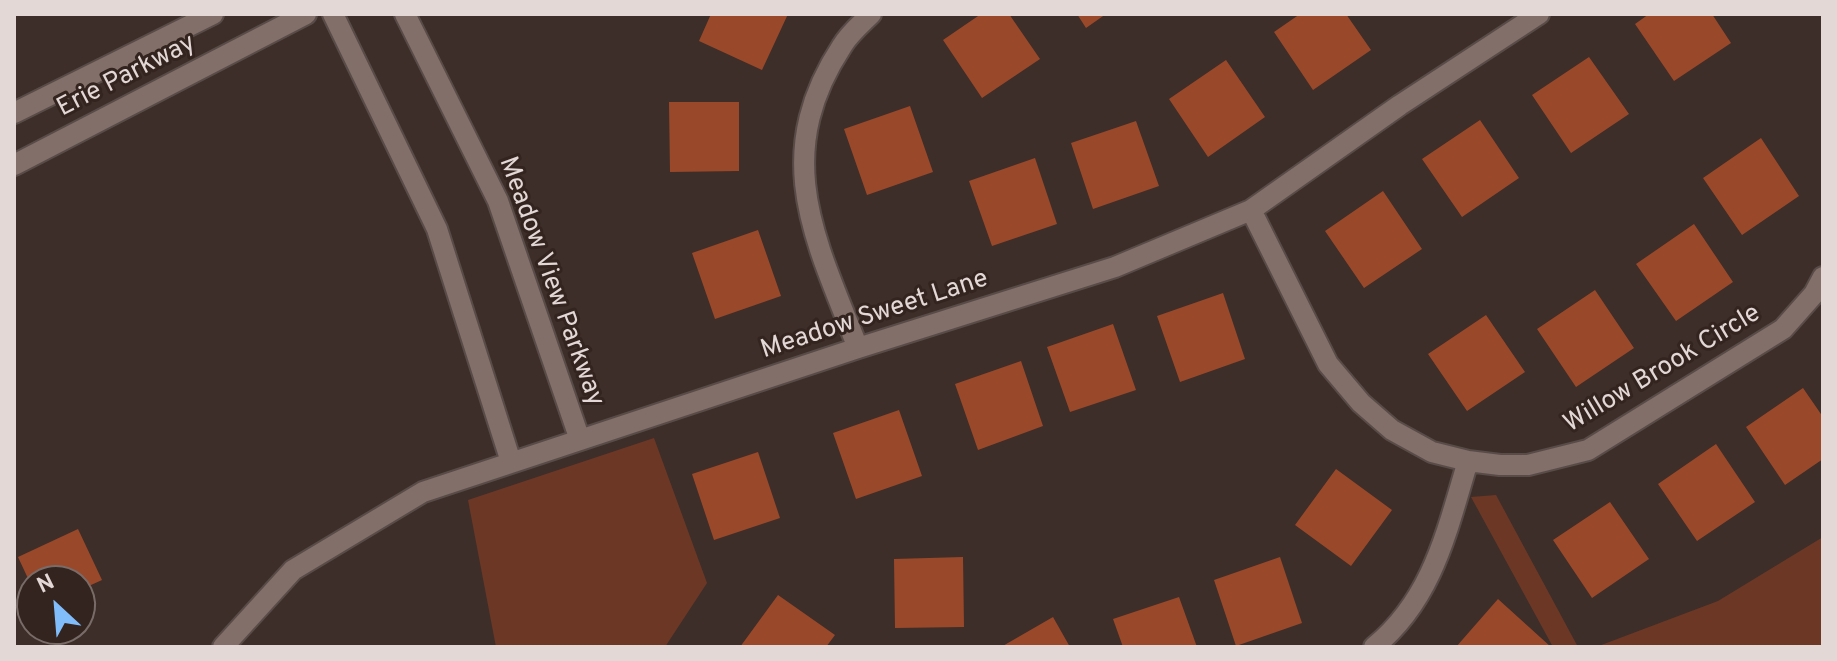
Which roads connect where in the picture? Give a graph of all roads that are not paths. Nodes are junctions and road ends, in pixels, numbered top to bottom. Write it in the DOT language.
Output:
graph roads {
  1 [pos="213,14"];
  2 [pos="306,14"];
  3 [pos="333,14"];
  4 [pos="405,14"];
  5 [pos="871,14"];
  6 [pos="1539,14"];
  7 [pos="14,113"];
  8 [pos="14,165"];
  9 [pos="1251,210"];
  10 [pos="1823,277"];
  11 [pos="858,348"];
  12 [pos="580,440"];
  13 [pos="1468,461"];
  14 [pos="511,462"];
  15 [pos="223,647"];
  16 [pos="1374,647"];
  1 -- 7 [label="street, Erie Parkway"];
  2 -- 8 [label="street, Erie Parkway"];
  3 -- 14 [label="street"];
  4 -- 12 [label="street, Meadow View Parkway"];
  5 -- 11 [label="street"];
  6 -- 9 [label="street, Meadow Sweet Lane"];
  9 -- 11 [label="street, Meadow Sweet Lane"];
  9 -- 13 [label="street, Willow Brook Circle"];
  10 -- 13 [label="street, Willow Brook Circle"];
  11 -- 12 [label="street, Meadow Sweet Lane"];
  12 -- 14 [label="street, Meadow Sweet Lane"];
  13 -- 16 [label="street"];
  14 -- 15 [label="street, Meadow Sweet Lane"];
}
